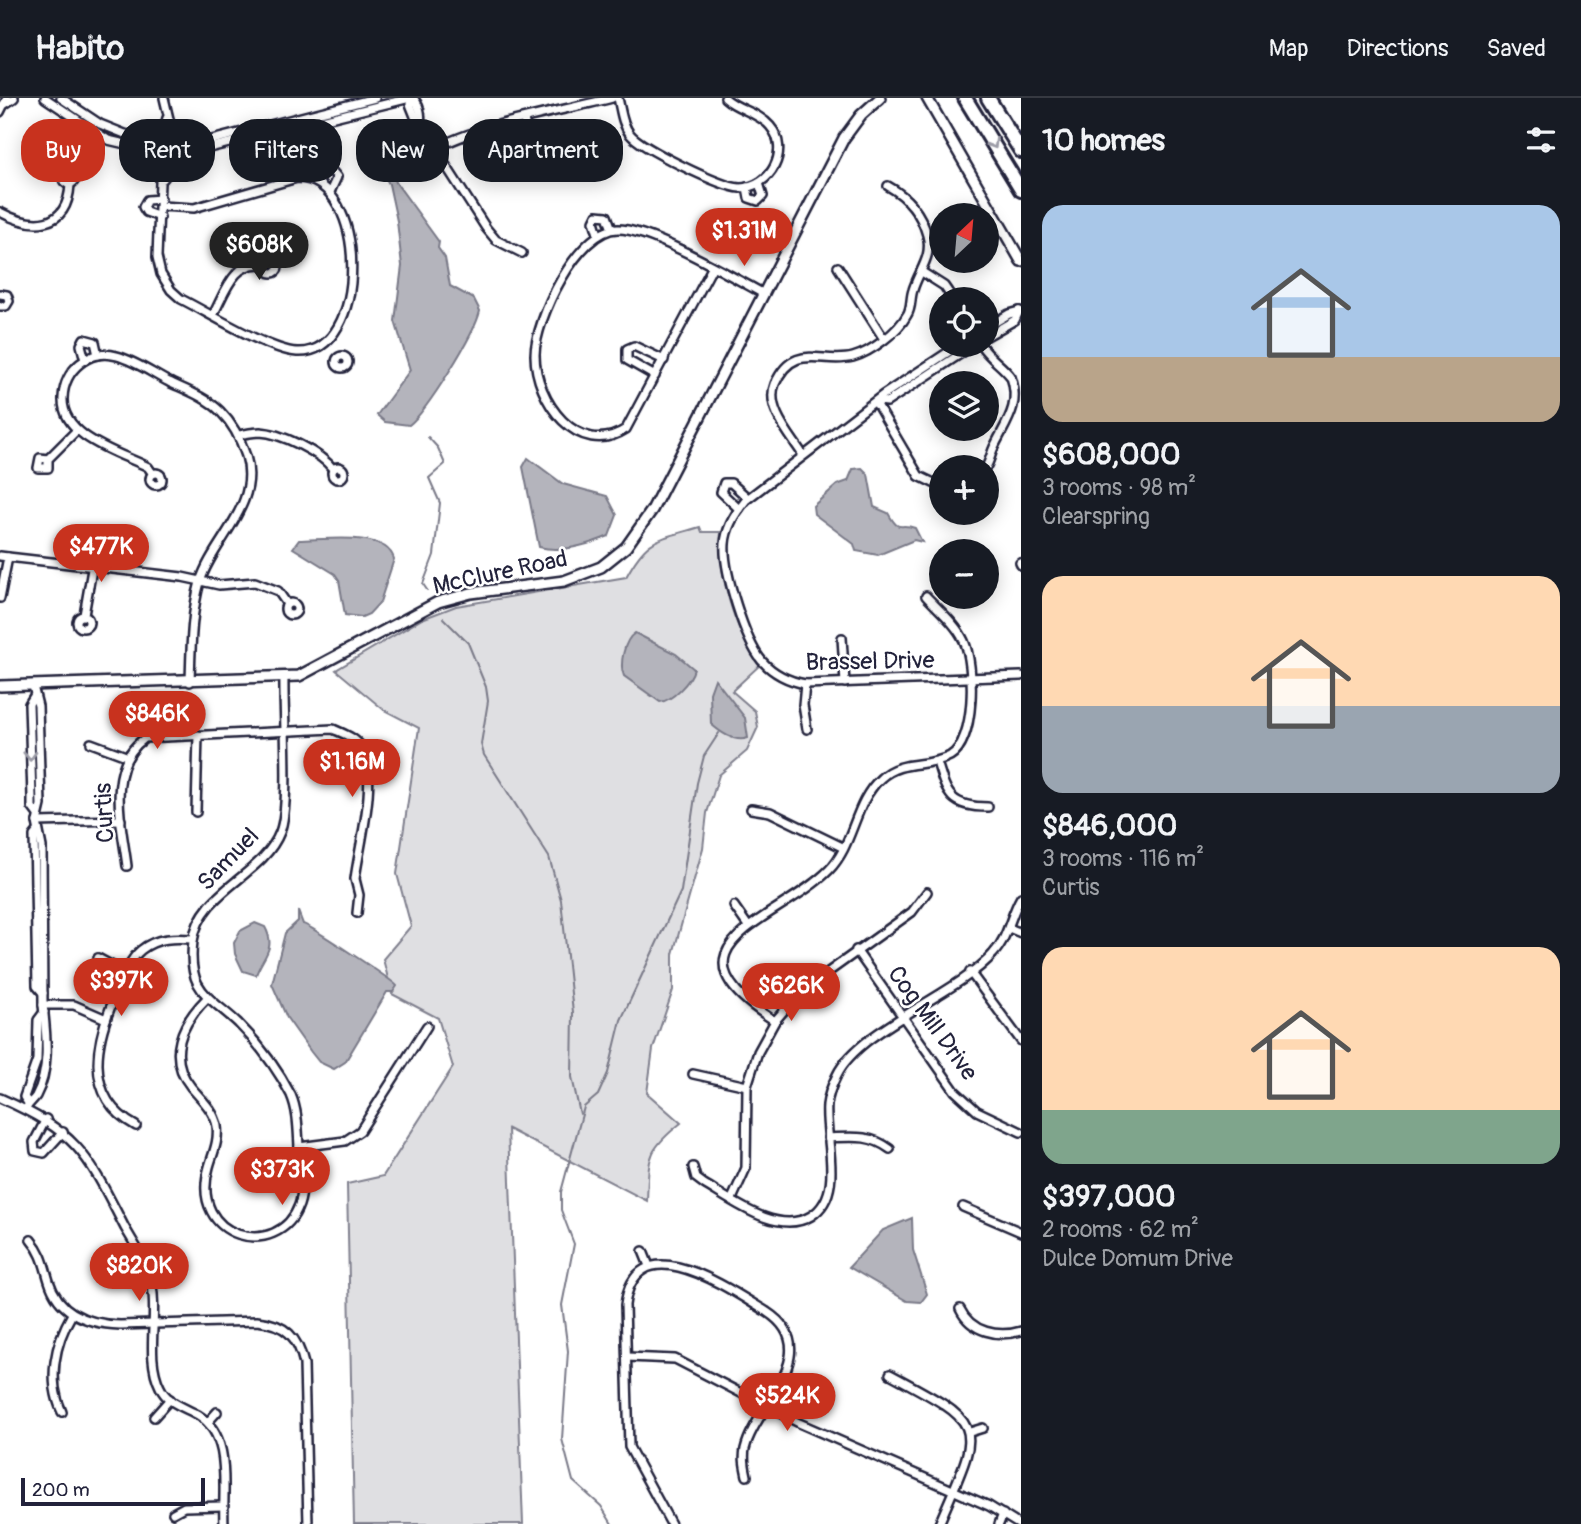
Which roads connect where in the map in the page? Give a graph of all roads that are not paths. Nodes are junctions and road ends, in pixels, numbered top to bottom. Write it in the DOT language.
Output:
graph roads {
  1 [pos="14,98"];
  2 [pos="45,98"];
  3 [pos="61,98"];
  4 [pos="164,98"];
  5 [pos="375,98"];
  6 [pos="612,98"];
  7 [pos="618,98"];
  8 [pos="725,98"];
  9 [pos="880,98"];
  10 [pos="927,98"];
  11 [pos="965,98"];
  12 [pos="988,98"];
  13 [pos="412,99"];
  14 [pos="6,101"];
  15 [pos="0,112"];
  16 [pos="168,119"];
  17 [pos="419,119"];
  18 [pos="528,119"];
  19 [pos="119,132"];
  20 [pos="215,139"];
  21 [pos="119,143"];
  22 [pos="215,147"];
  23 [pos="1021,151"];
  24 [pos="449,172"];
  25 [pos="163,182"];
  26 [pos="318,183"];
  27 [pos="759,183"];
  28 [pos="70,185"];
  29 [pos="747,187"];
  30 [pos="888,187"];
  31 [pos="1021,190"];
  32 [pos="330,192"];
  33 [pos="161,202"];
  34 [pos="0,212"];
  35 [pos="160,217"];
  36 [pos="612,229"];
  37 [pos="598,234"];
  38 [pos="522,253"];
  39 [pos="1021,261"];
  40 [pos="266,265"];
  41 [pos="838,267"];
  42 [pos="712,268"];
  43 [pos="922,272"];
  44 [pos="945,287"];
  45 [pos="0,294"];
  46 [pos="764,294"];
  47 [pos="1021,302"];
  48 [pos="0,306"];
  49 [pos="1020,311"];
  50 [pos="213,315"];
  51 [pos="999,319"];
  52 [pos="999,329"];
  53 [pos="884,340"];
  54 [pos="327,343"];
  55 [pos="98,355"];
  56 [pos="338,357"];
  57 [pos="942,357"];
  58 [pos="956,357"];
  59 [pos="988,357"];
  60 [pos="85,360"];
  61 [pos="664,360"];
  62 [pos="655,376"];
  63 [pos="1020,398"];
  64 [pos="877,402"];
  65 [pos="1019,414"];
  66 [pos="77,430"];
  67 [pos="238,436"];
  68 [pos="803,455"];
  69 [pos="991,455"];
  70 [pos="48,458"];
  71 [pos="333,469"];
  72 [pos="152,474"];
  73 [pos="929,481"];
  74 [pos="748,498"];
  75 [pos="739,509"];
  76 [pos="4,557"];
  77 [pos="92,569"];
  78 [pos="200,583"];
  79 [pos="926,596"];
  80 [pos="0,598"];
  81 [pos="287,604"];
  82 [pos="84,615"];
  83 [pos="842,638"];
  84 [pos="1021,676"];
  85 [pos="969,678"];
  86 [pos="284,679"];
  87 [pos="190,682"];
  88 [pos="845,683"];
  89 [pos="804,684"];
  90 [pos="33,685"];
  91 [pos="0,687"];
  92 [pos="807,729"];
  93 [pos="283,732"];
  94 [pos="198,735"];
  95 [pos="91,743"];
  96 [pos="126,756"];
  97 [pos="937,762"];
  98 [pos="988,807"];
  99 [pos="751,809"];
  100 [pos="197,812"];
  101 [pos="121,820"];
  102 [pos="38,823"];
  103 [pos="842,847"];
  104 [pos="127,866"];
  105 [pos="927,892"];
  106 [pos="1021,897"];
  107 [pos="734,906"];
  108 [pos="357,913"];
  109 [pos="748,926"];
  110 [pos="1009,928"];
  111 [pos="1021,933"];
  112 [pos="193,939"];
  113 [pos="856,950"];
  114 [pos="98,958"];
  115 [pos="971,972"];
  116 [pos="126,973"];
  117 [pos="206,999"];
  118 [pos="44,1008"];
  119 [pos="904,1017"];
  120 [pos="106,1019"];
  121 [pos="775,1021"];
  122 [pos="427,1026"];
  123 [pos="1021,1041"];
  124 [pos="693,1074"];
  125 [pos="747,1086"];
  126 [pos="0,1098"];
  127 [pos="27,1106"];
  128 [pos="46,1119"];
  129 [pos="136,1126"];
  130 [pos="63,1132"];
  131 [pos="1021,1132"];
  132 [pos="828,1138"];
  133 [pos="299,1147"];
  134 [pos="890,1149"];
  135 [pos="693,1167"];
  136 [pos="732,1199"];
  137 [pos="963,1206"];
  138 [pos="801,1222"];
  139 [pos="286,1224"];
  140 [pos="294,1231"];
  141 [pos="802,1232"];
  142 [pos="1021,1232"];
  143 [pos="32,1240"];
  144 [pos="642,1251"];
  145 [pos="649,1266"];
  146 [pos="960,1309"];
  147 [pos="72,1314"];
  148 [pos="154,1324"];
  149 [pos="298,1325"];
  150 [pos="1021,1331"];
  151 [pos="290,1333"];
  152 [pos="627,1357"];
  153 [pos="890,1374"];
  154 [pos="170,1399"];
  155 [pos="766,1407"];
  156 [pos="62,1412"];
  157 [pos="217,1412"];
  158 [pos="154,1417"];
  159 [pos="208,1422"];
  160 [pos="983,1428"];
  161 [pos="970,1432"];
  162 [pos="747,1476"];
  163 [pos="953,1490"];
  164 [pos="223,1506"];
  165 [pos="173,1513"];
  166 [pos="1003,1514"];
  167 [pos="224,1524"];
  168 [pos="308,1524"];
  169 [pos="671,1524"];
  170 [pos="939,1524"];
  171 [pos="999,1524"];
  172 [pos="1018,1524"];
  1 -- 14 [label="street"];
  2 -- 21 [label="street"];
  3 -- 19 [label="street"];
  4 -- 16 [label="street"];
  5 -- 20 [label="street"];
  6 -- 18 [label="street"];
  7 -- 29 [label="street"];
  8 -- 27 [label="street"];
  9 -- 46 [label="street, McClure Road"];
  10 -- 39 [label="street"];
  11 -- 31 [label="highway, one-way"];
  12 -- 23 [label="highway"];
  13 -- 17 [label="street"];
  13 -- 22 [label="street"];
  14 -- 15 [label="street"];
  24 -- 38 [label="street"];
  25 -- 33 [label="street"];
  26 -- 32 [label="street"];
  26 -- 32 [label="street"];
  26 -- 33 [label="street"];
  27 -- 29 [label="street"];
  27 -- 29 [label="street"];
  28 -- 34 [label="street"];
  30 -- 43 [label="street"];
  32 -- 54 [label="street"];
  33 -- 35 [label="street"];
  33 -- 35 [label="street"];
  35 -- 50 [label="street"];
  36 -- 37 [label="street"];
  36 -- 37 [label="street"];
  36 -- 42 [label="street"];
  37 -- 62 [label="street"];
  40 -- 50 [label="street"];
  41 -- 53 [label="street"];
  42 -- 46 [label="street"];
  42 -- 61 [label="street"];
  43 -- 44 [label="street"];
  43 -- 53 [label="street"];
  45 -- 48 [label="street"];
  46 -- 86 [label="street, McClure Road"];
  47 -- 49 [label="street"];
  49 -- 51 [label="street"];
  49 -- 52 [label="street"];
  50 -- 54 [label="street"];
  53 -- 68 [label="street"];
  54 -- 56 [label="street"];
  55 -- 60 [label="street"];
  55 -- 60 [label="street"];
  55 -- 67 [label="street"];
  57 -- 64 [label="street, Brassel Drive"];
  58 -- 64 [label="street, Brassel Drive"];
  59 -- 63 [label="street"];
  60 -- 66 [label="street"];
  61 -- 62 [label="street"];
  61 -- 62 [label="street"];
  63 -- 65 [label="street"];
  64 -- 68 [label="street, Brassel Drive"];
  64 -- 73 [label="street"];
  65 -- 69 [label="street"];
  66 -- 70 [label="street"];
  66 -- 72 [label="street"];
  67 -- 71 [label="street"];
  67 -- 78 [label="street"];
  68 -- 74 [label="street, Brassel Drive"];
  74 -- 75 [label="street, Brassel Drive"];
  74 -- 75 [label="street"];
  75 -- 89 [label="street, Brassel Drive"];
  76 -- 77 [label="street"];
  76 -- 80 [label="street"];
  77 -- 78 [label="street"];
  77 -- 82 [label="street"];
  78 -- 81 [label="street"];
  78 -- 87 [label="street"];
  79 -- 85 [label="street"];
  83 -- 88 [label="street"];
  84 -- 85 [label="street, Brassel Drive"];
  85 -- 88 [label="street, Brassel Drive"];
  85 -- 97 [label="street"];
  86 -- 87 [label="street, McClure Road"];
  86 -- 93 [label="street, Samuel"];
  87 -- 90 [label="street, McClure Road"];
  88 -- 89 [label="street, Brassel Drive"];
  89 -- 92 [label="street"];
  90 -- 91 [label="street, McClure Road"];
  90 -- 102 [label="street"];
  93 -- 94 [label="street, Curtis"];
  93 -- 108 [label="street, Curtis"];
  93 -- 112 [label="street, Samuel"];
  94 -- 96 [label="street, Curtis"];
  94 -- 100 [label="street"];
  95 -- 96 [label="street"];
  96 -- 101 [label="street, Curtis"];
  97 -- 98 [label="street"];
  97 -- 103 [label="street"];
  99 -- 103 [label="street"];
  101 -- 102 [label="street"];
  101 -- 104 [label="street, Curtis"];
  102 -- 118 [label="street"];
  103 -- 109 [label="street"];
  105 -- 113 [label="street"];
  106 -- 110 [label="street"];
  107 -- 109 [label="street"];
  109 -- 121 [label="street"];
  110 -- 111 [label="street"];
  110 -- 115 [label="street"];
  112 -- 116 [label="street"];
  112 -- 117 [label="street"];
  113 -- 119 [label="street, Cog Mill Drive"];
  113 -- 121 [label="street"];
  114 -- 116 [label="street"];
  115 -- 119 [label="street"];
  115 -- 123 [label="street"];
  116 -- 120 [label="street"];
  117 -- 133 [label="street"];
  117 -- 139 [label="street"];
  118 -- 120 [label="street"];
  118 -- 127 [label="street"];
  119 -- 131 [label="street, Cog Mill Drive"];
  119 -- 132 [label="street"];
  120 -- 129 [label="street"];
  121 -- 125 [label="street"];
  122 -- 133 [label="street"];
  124 -- 125 [label="street"];
  125 -- 136 [label="street"];
  126 -- 127 [label="street"];
  127 -- 128 [label="street"];
  128 -- 130 [label="street"];
  128 -- 130 [label="street"];
  130 -- 148 [label="street"];
  132 -- 134 [label="street"];
  132 -- 138 [label="street"];
  133 -- 139 [label="street"];
  135 -- 136 [label="street"];
  136 -- 138 [label="street"];
  137 -- 142 [label="street"];
  138 -- 141 [label="street"];
  139 -- 140 [label="street"];
  143 -- 147 [label="street"];
  144 -- 145 [label="street"];
  145 -- 152 [label="street"];
  145 -- 155 [label="street"];
  146 -- 150 [label="street"];
  147 -- 148 [label="street"];
  147 -- 156 [label="street"];
  148 -- 151 [label="street"];
  148 -- 154 [label="street"];
  149 -- 151 [label="street"];
  151 -- 168 [label="street"];
  152 -- 155 [label="street"];
  152 -- 169 [label="street"];
  153 -- 161 [label="street"];
  154 -- 158 [label="street"];
  154 -- 159 [label="street"];
  155 -- 162 [label="street"];
  155 -- 163 [label="street"];
  157 -- 159 [label="street"];
  159 -- 164 [label="street"];
  160 -- 161 [label="street"];
  161 -- 163 [label="street"];
  163 -- 166 [label="street"];
  163 -- 170 [label="street"];
  164 -- 165 [label="street"];
  164 -- 167 [label="street"];
  166 -- 171 [label="street"];
  166 -- 172 [label="street"];
}
